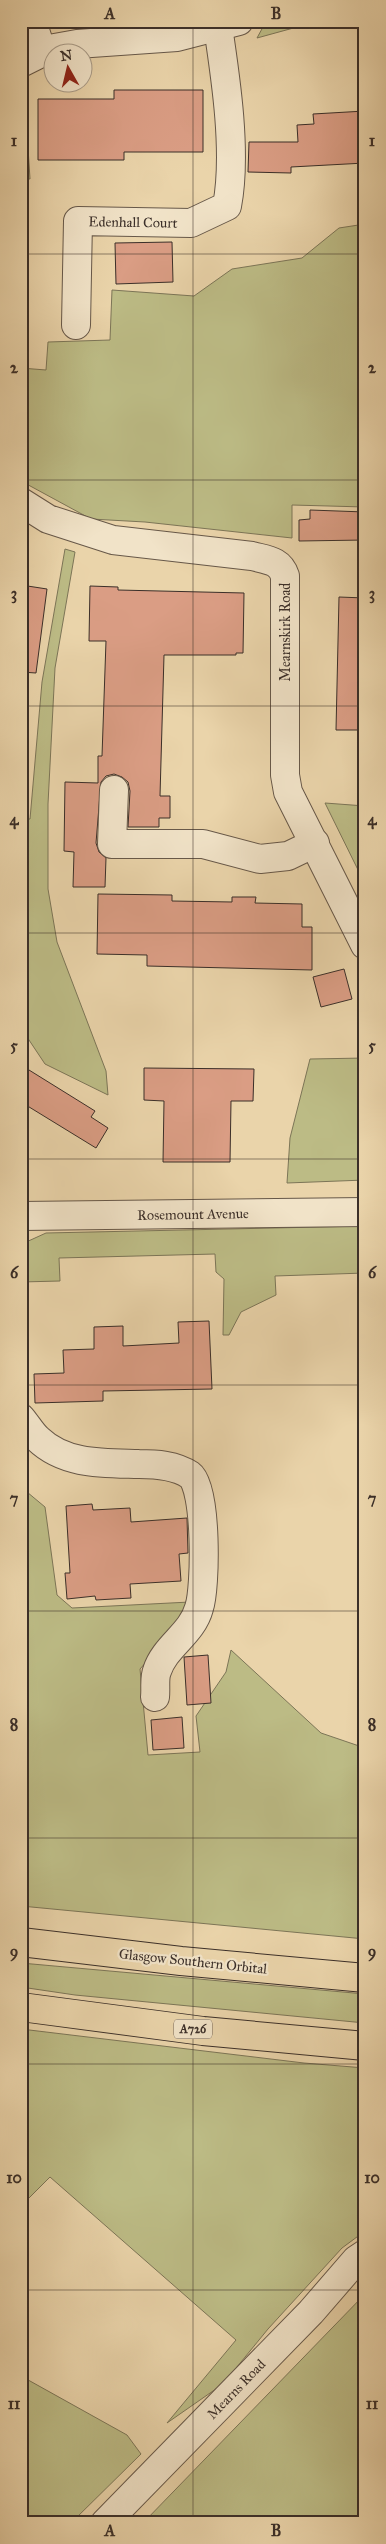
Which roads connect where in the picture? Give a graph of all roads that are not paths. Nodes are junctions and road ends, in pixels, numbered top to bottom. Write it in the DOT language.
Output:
graph roads {
  1 [pos="32,21"];
  2 [pos="228,24"];
  3 [pos="32,58"];
  4 [pos="76,325"];
  5 [pos="21,502"];
  6 [pos="114,790"];
  7 [pos="314,844"];
  8 [pos="365,945"];
  9 [pos="365,1212"];
  10 [pos="21,1216"];
  11 [pos="21,1418"];
  12 [pos="156,1697"];
  13 [pos="21,1942"];
  14 [pos="365,1978"];
  15 [pos="21,2007"];
  16 [pos="365,2046"];
  17 [pos="365,2254"];
  18 [pos="105,2523"];
  1 -- 3 [label="street"];
  2 -- 3 [label="street"];
  2 -- 4 [label="street, Edenhall Court"];
  5 -- 7 [label="street, Mearnskirk Road"];
  6 -- 7 [label="street"];
  7 -- 8 [label="street, Mearnskirk Road"];
  9 -- 10 [label="street, Rosemount Avenue"];
  11 -- 12 [label="street"];
  13 -- 14 [label="highway, Glasgow Southern Orbital"];
  15 -- 16 [label="highway, A726"];
  17 -- 18 [label="street, Mearns Road"];
}
